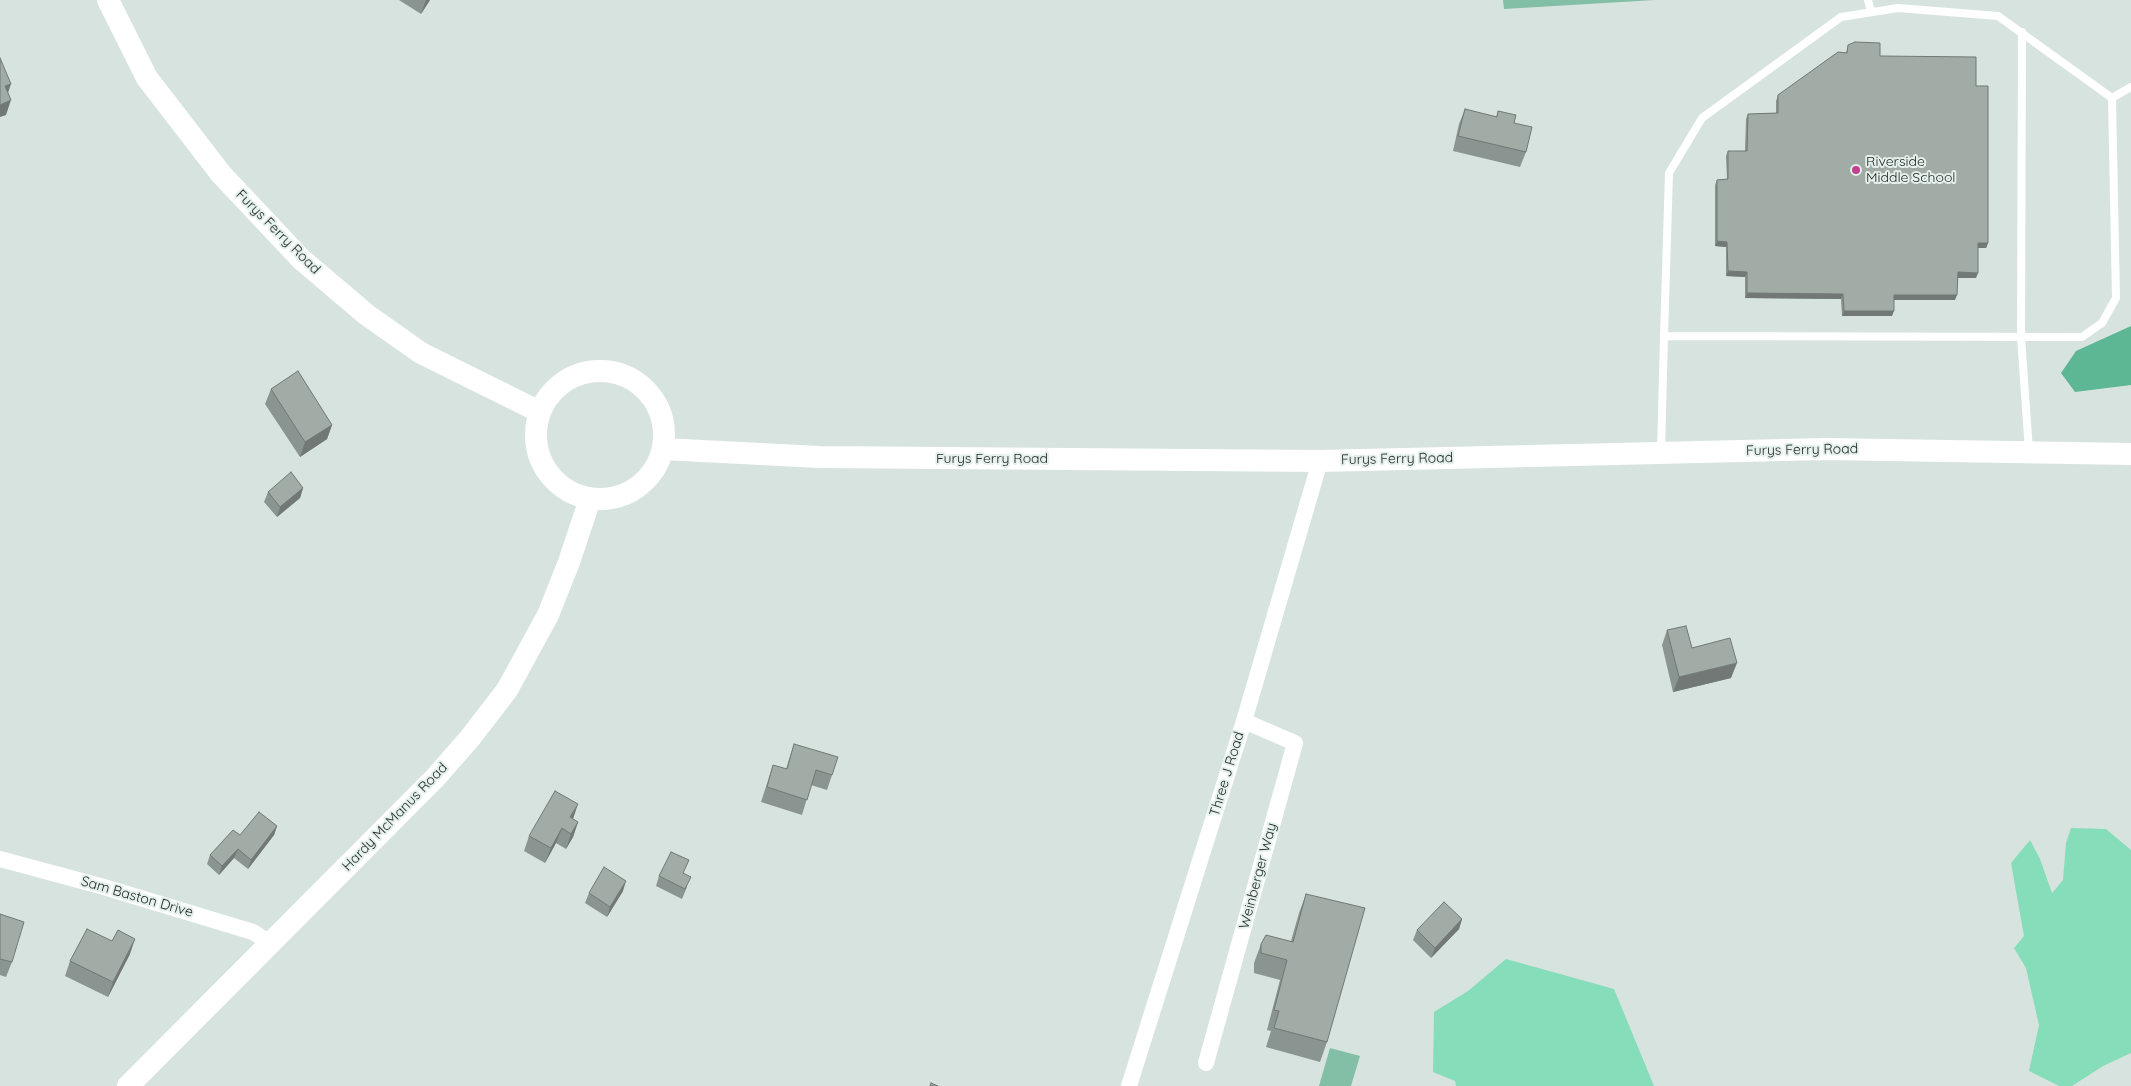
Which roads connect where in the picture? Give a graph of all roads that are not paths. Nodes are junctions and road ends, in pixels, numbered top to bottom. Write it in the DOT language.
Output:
graph roads {
  1 [pos="108,0"];
  2 [pos="1868,0"];
  3 [pos="1872,12"];
  4 [pos="2022,32"];
  5 [pos="2131,87"];
  6 [pos="2112,98"];
  7 [pos="1664,336"];
  8 [pos="2021,337"];
  9 [pos="540,412"];
  10 [pos="663,449"];
  11 [pos="1661,453"];
  12 [pos="2029,453"];
  13 [pos="2131,454"];
  14 [pos="1320,461"];
  15 [pos="590,499"];
  16 [pos="1244,721"];
  17 [pos="0,859"];
  18 [pos="270,943"];
  19 [pos="1206,1063"];
  20 [pos="128,1086"];
  21 [pos="1129,1086"];
  1 -- 9 [label="main road, Furys Ferry Road"];
  2 -- 3 [label="lane"];
  3 -- 4 [label="lane"];
  3 -- 7 [label="lane"];
  4 -- 6 [label="lane"];
  4 -- 8 [label="lane"];
  5 -- 6 [label="lane"];
  6 -- 8 [label="lane"];
  7 -- 8 [label="lane"];
  7 -- 11 [label="lane"];
  8 -- 12 [label="lane"];
  9 -- 10 [label="main road"];
  9 -- 15 [label="main road"];
  10 -- 14 [label="main road, Furys Ferry Road"];
  10 -- 15 [label="main road"];
  11 -- 12 [label="main road, Furys Ferry Road"];
  11 -- 14 [label="main road, Furys Ferry Road"];
  12 -- 13 [label="main road, Furys Ferry Road"];
  14 -- 16 [label="street, Three J Road"];
  15 -- 18 [label="main road, Hardy McManus Road"];
  16 -- 19 [label="street, Weinberger Way"];
  16 -- 21 [label="street, Three J Road"];
  17 -- 18 [label="street, Sam Baston Drive"];
  18 -- 20 [label="main road, Hardy McManus Road"];
}
